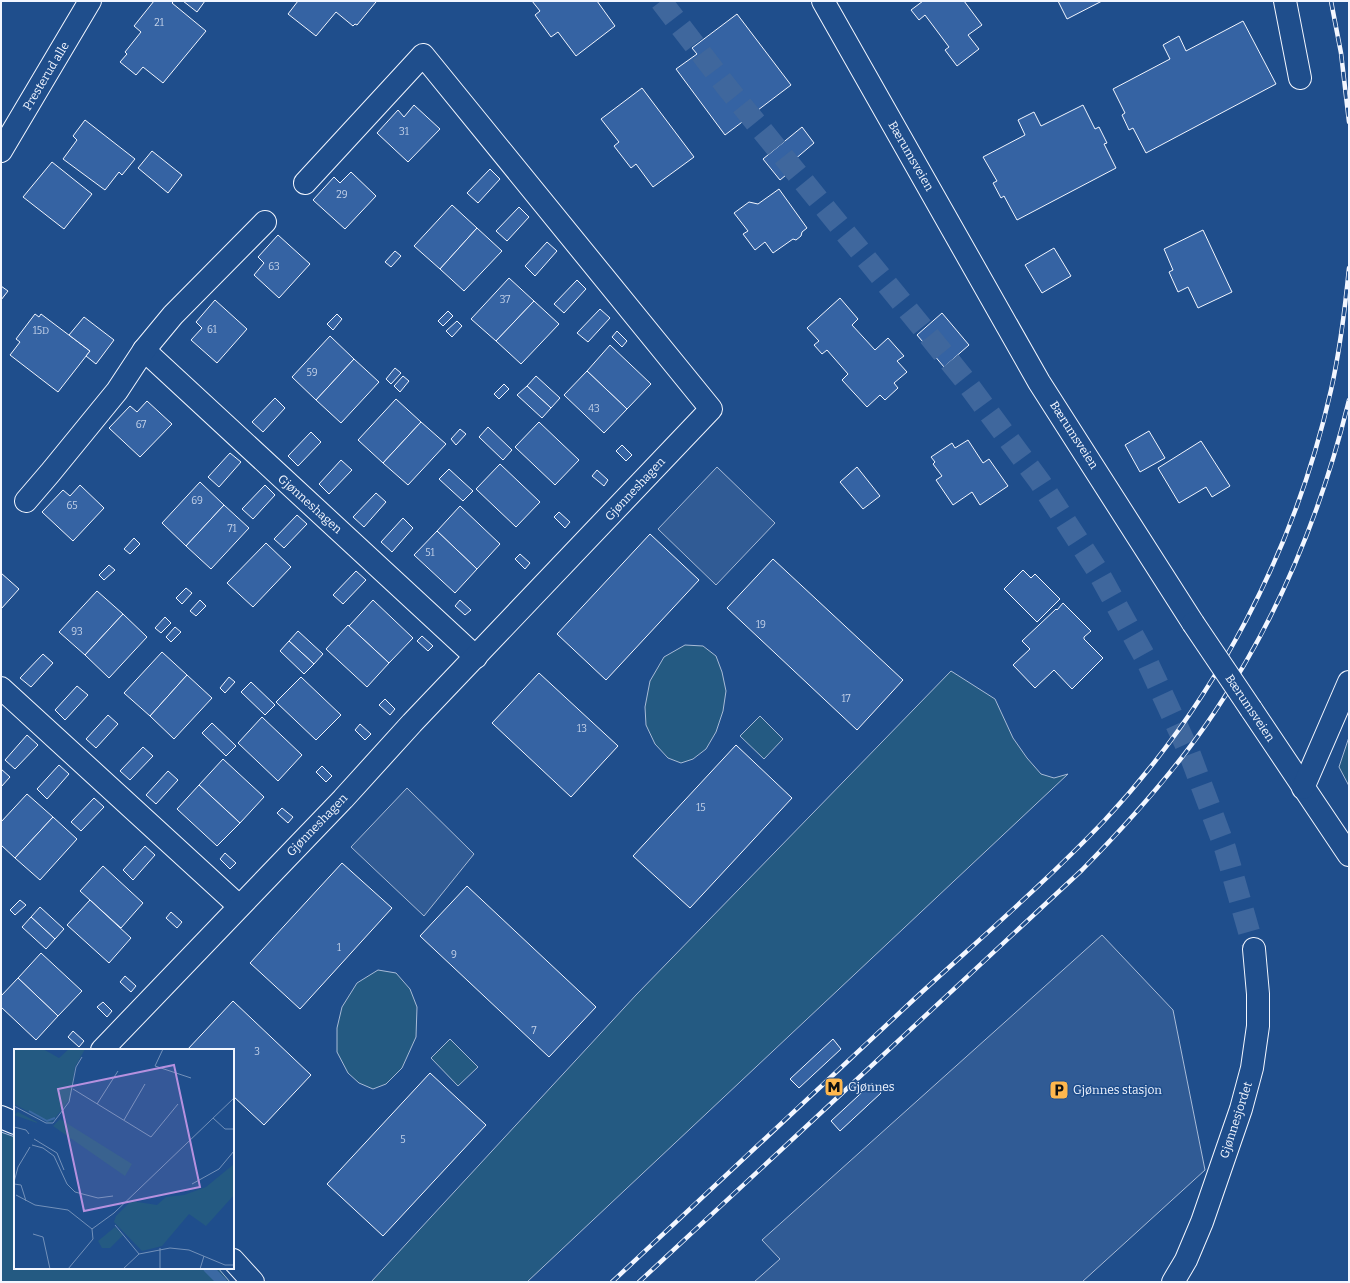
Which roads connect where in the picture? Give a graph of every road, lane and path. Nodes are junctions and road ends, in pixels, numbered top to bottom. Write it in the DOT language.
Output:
graph roads {
  1 [pos="90,1"];
  2 [pos="823,1"];
  3 [pos="1284,1"];
  4 [pos="1300,78"];
  5 [pos="1,151"];
  6 [pos="305,183"];
  7 [pos="264,222"];
  8 [pos="144,350"];
  9 [pos="26,501"];
  10 [pos="476,656"];
  11 [pos="1349,682"];
  12 [pos="1,688"];
  13 [pos="1303,788"];
  14 [pos="1349,855"];
  15 [pos="239,906"];
  16 [pos="1254,949"];
  17 [pos="103,1049"];
  18 [pos="1,1117"];
  19 [pos="14,1122"];
  20 [pos="234,1261"];
  21 [pos="253,1282"];
  22 [pos="1173,1282"];
  1 -- 5 [label="street, Presterud alle"];
  2 -- 13 [label="street, Bærumsveien, bridge"];
  3 -- 4 [label="street"];
  6 -- 10 [label="street, Gjønneshagen"];
  7 -- 8 [label="street"];
  8 -- 9 [label="street"];
  8 -- 10 [label="street, Gjønneshagen"];
  10 -- 15 [label="street, Gjønneshagen"];
  11 -- 13 [label="street"];
  12 -- 15 [label="street"];
  13 -- 14 [label="street, Bærumsveien"];
  15 -- 17 [label="street, Gjønneshagen"];
  16 -- 22 [label="street, Gjønnesjordet"];
  18 -- 19 [label="street"];
  20 -- 21 [label="street"];
}
